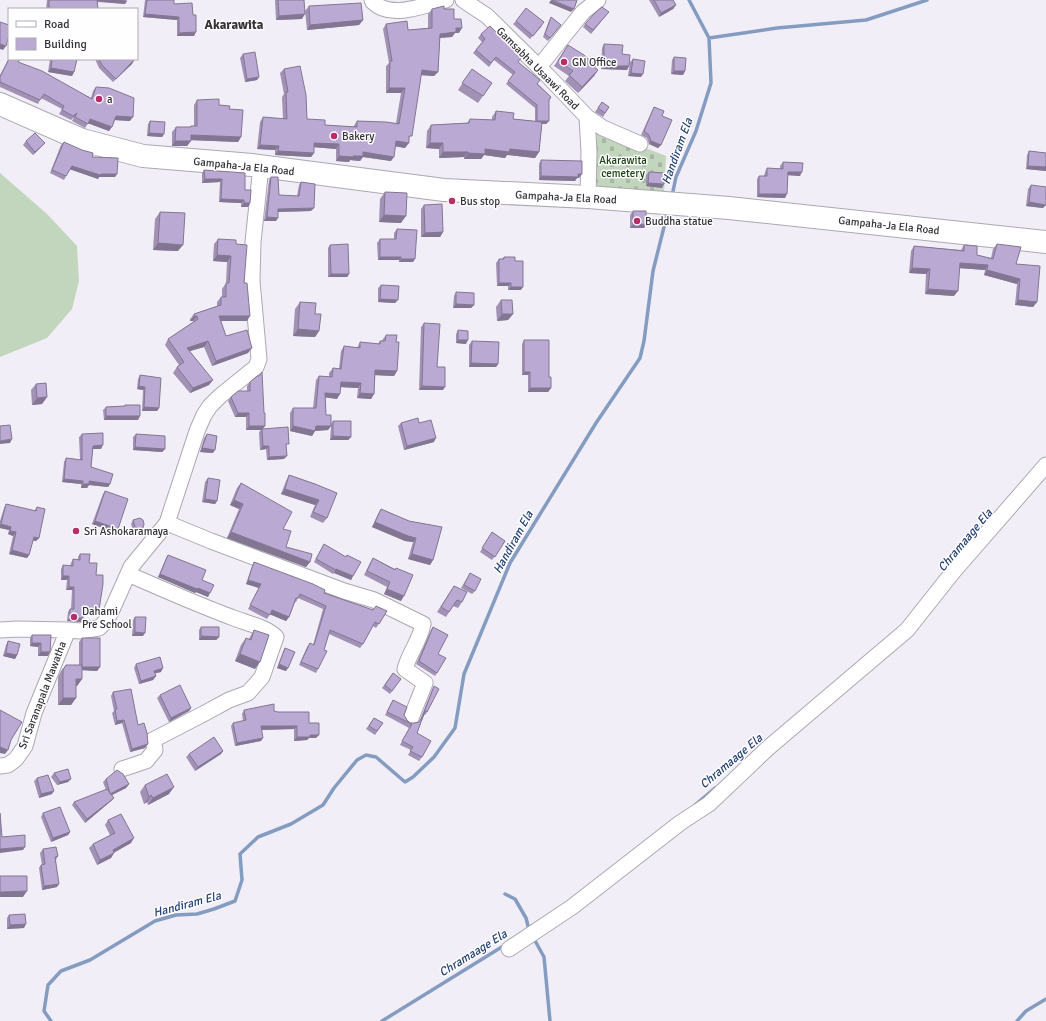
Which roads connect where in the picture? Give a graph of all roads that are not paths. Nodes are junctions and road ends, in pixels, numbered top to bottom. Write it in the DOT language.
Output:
graph roads {
  1 [pos="372,0"];
  2 [pos="446,0"];
  3 [pos="463,0"];
  4 [pos="598,0"];
  5 [pos="539,67"];
  6 [pos="0,104"];
  7 [pos="587,117"];
  8 [pos="640,144"];
  9 [pos="261,166"];
  10 [pos="588,197"];
  11 [pos="1046,242"];
  12 [pos="1046,465"];
  13 [pos="167,523"];
  14 [pos="128,574"];
  15 [pos="0,630"];
  16 [pos="68,630"];
  17 [pos="411,718"];
  18 [pos="0,766"];
  19 [pos="122,769"];
  20 [pos="510,949"];
  1 -- 2 [label="street"];
  3 -- 5 [label="street, Gamsabha Usaawi Road"];
  4 -- 5 [label="street"];
  5 -- 7 [label="street, Gamsabha Usaawi Road"];
  6 -- 9 [label="highway, Gampaha-Ja Ela Road"];
  7 -- 8 [label="street"];
  7 -- 10 [label="street, Gamsabha Usaawi Road"];
  9 -- 10 [label="highway, Gampaha-Ja Ela Road"];
  9 -- 13 [label="street, Sri Saranapala Mawatha"];
  10 -- 11 [label="highway, Gampaha-Ja Ela Road"];
  12 -- 20 [label="street"];
  13 -- 14 [label="street, Sri Saranapala Mawatha"];
  13 -- 17 [label="street"];
  14 -- 16 [label="street, Sri Saranapala Mawatha"];
  14 -- 19 [label="street"];
  15 -- 16 [label="street"];
  16 -- 18 [label="street, Sri Saranapala Mawatha"];
}
